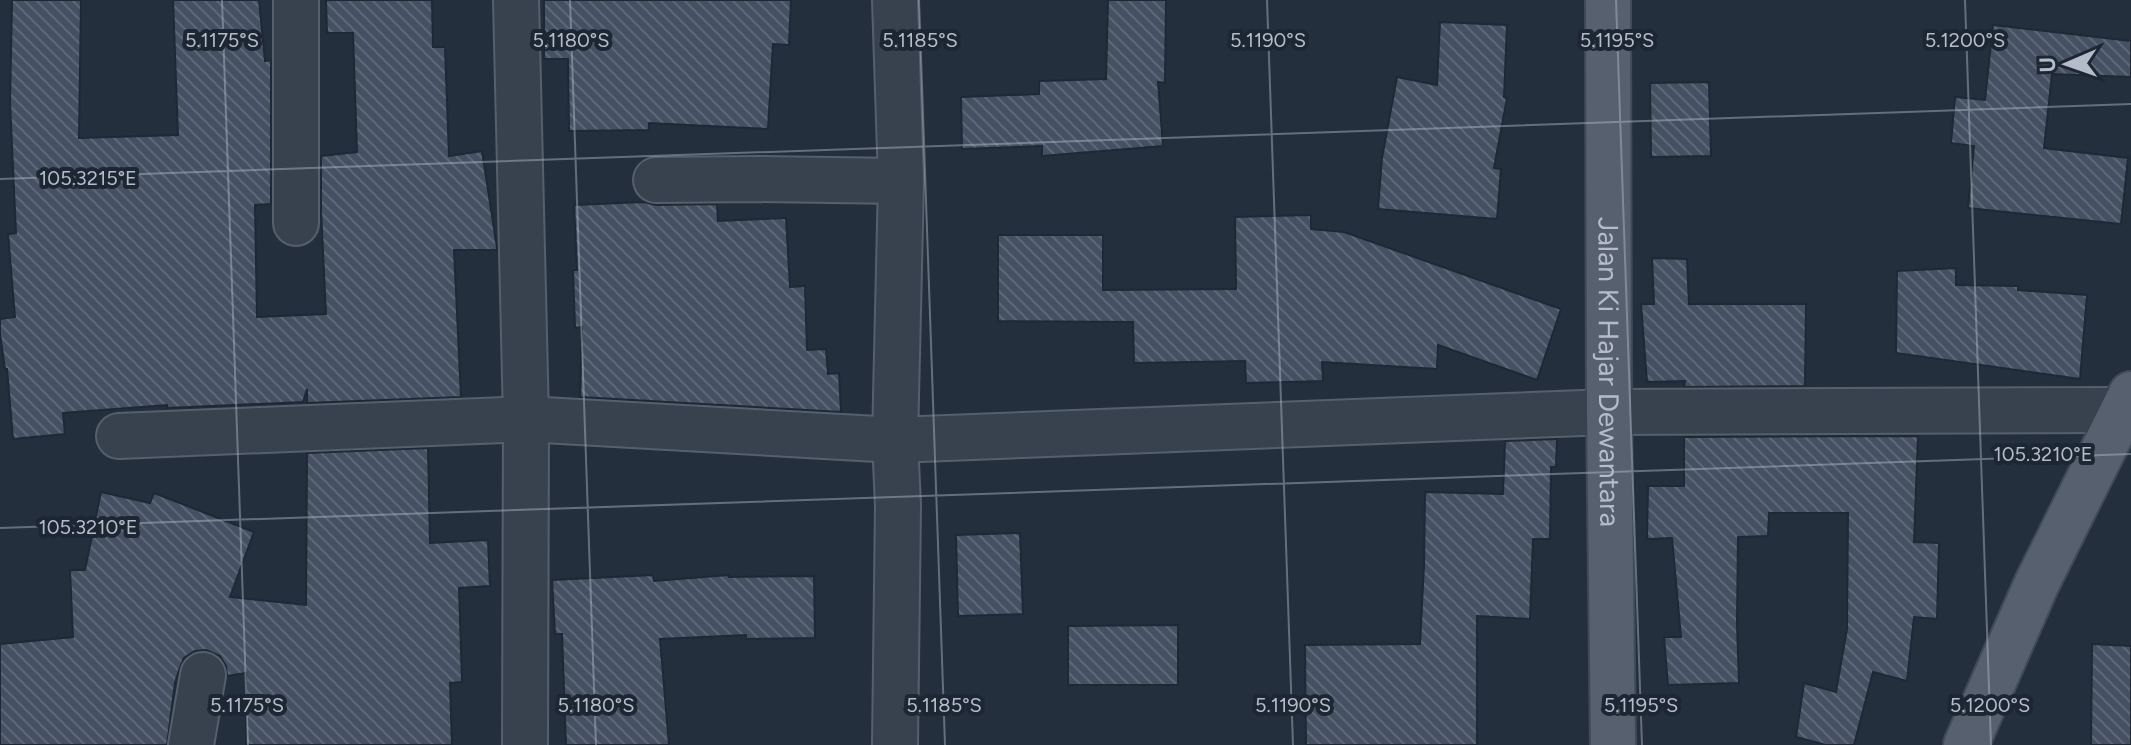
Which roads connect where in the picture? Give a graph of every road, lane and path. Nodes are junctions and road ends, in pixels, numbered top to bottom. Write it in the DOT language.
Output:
graph roads {
  1 [pos="296,0"];
  2 [pos="516,0"];
  3 [pos="895,0"];
  4 [pos="1608,0"];
  5 [pos="656,180"];
  6 [pos="901,181"];
  7 [pos="296,223"];
  8 [pos="2127,402"];
  9 [pos="1609,412"];
  10 [pos="526,419"];
  11 [pos="119,436"];
  12 [pos="895,440"];
  13 [pos="203,675"];
  14 [pos="191,745"];
  15 [pos="525,745"];
  16 [pos="895,745"];
  17 [pos="1613,745"];
  18 [pos="1966,745"];
  1 -- 7 [label="street"];
  2 -- 10 [label="street"];
  3 -- 6 [label="street"];
  4 -- 9 [label="main road, Jalan Ki Hajar Dewantara"];
  5 -- 6 [label="street"];
  6 -- 12 [label="street"];
  8 -- 9 [label="street"];
  8 -- 18 [label="main road"];
  9 -- 12 [label="street"];
  9 -- 17 [label="main road, Jalan Ki Hajar Dewantara"];
  10 -- 11 [label="street"];
  10 -- 12 [label="street"];
  10 -- 15 [label="street"];
  12 -- 16 [label="street"];
  13 -- 14 [label="street"];
}
